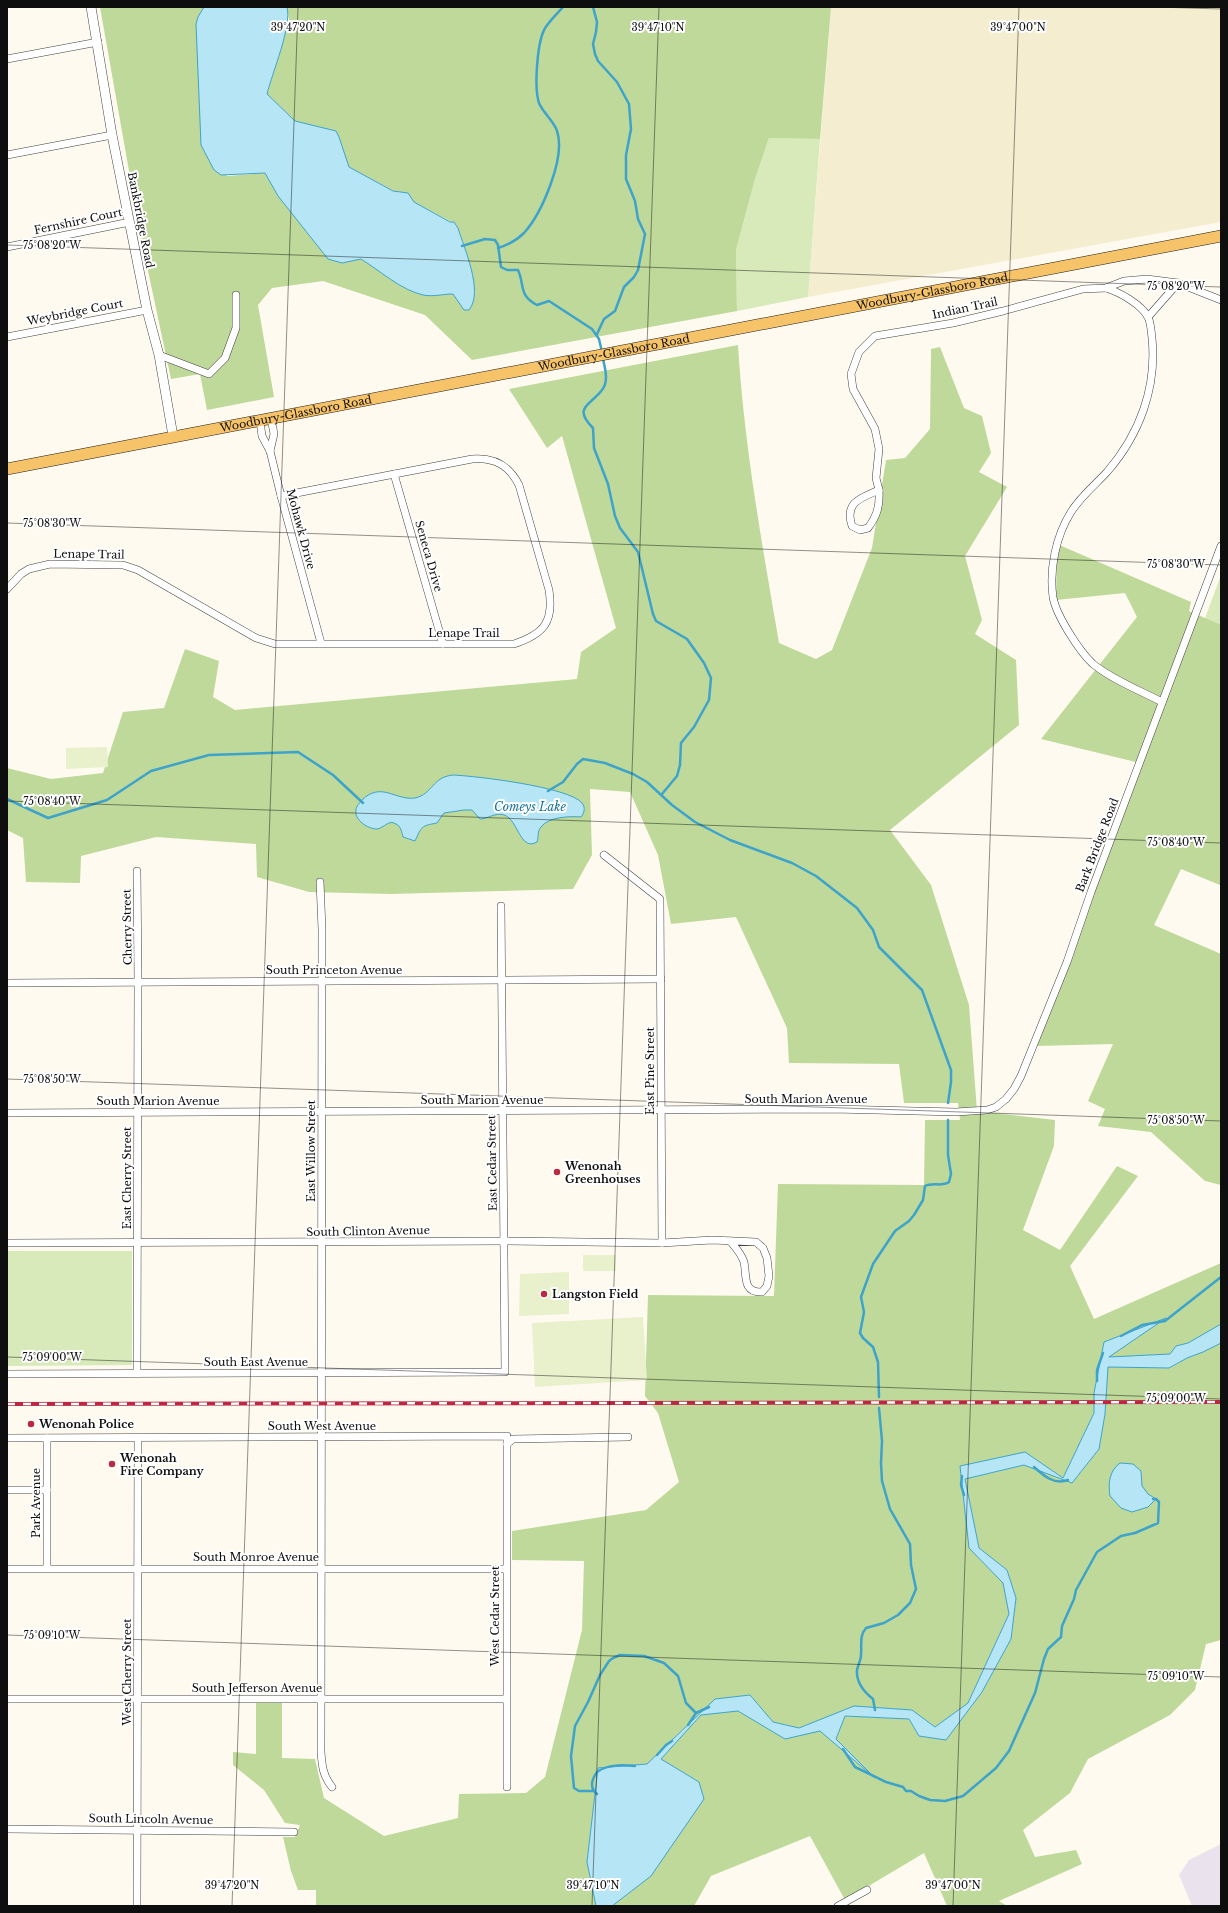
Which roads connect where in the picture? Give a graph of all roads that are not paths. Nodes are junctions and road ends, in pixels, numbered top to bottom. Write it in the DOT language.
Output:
graph roads {
  1 [pos="91,7"];
  2 [pos="98,42"];
  3 [pos="7,59"];
  4 [pos="112,135"];
  5 [pos="7,155"];
  6 [pos="130,222"];
  7 [pos="1221,236"];
  8 [pos="7,247"];
  9 [pos="1178,283"];
  10 [pos="1106,288"];
  11 [pos="236,295"];
  12 [pos="1221,300"];
  13 [pos="147,310"];
  14 [pos="1148,317"];
  15 [pos="7,337"];
  16 [pos="159,355"];
  17 [pos="271,418"];
  18 [pos="260,421"];
  19 [pos="173,436"];
  20 [pos="270,451"];
  21 [pos="7,469"];
  22 [pos="394,474"];
  23 [pos="879,490"];
  24 [pos="281,496"];
  25 [pos="1221,546"];
  26 [pos="7,589"];
  27 [pos="322,643"];
  28 [pos="443,644"];
  29 [pos="1162,702"];
  30 [pos="604,855"];
  31 [pos="137,871"];
  32 [pos="320,882"];
  33 [pos="501,906"];
  34 [pos="501,979"];
  35 [pos="661,979"];
  36 [pos="322,981"];
  37 [pos="138,982"];
  38 [pos="7,983"];
  39 [pos="661,1110"];
  40 [pos="503,1111"];
  41 [pos="322,1112"];
  42 [pos="956,1112"];
  43 [pos="7,1113"];
  44 [pos="138,1113"];
  45 [pos="504,1241"];
  46 [pos="730,1241"];
  47 [pos="7,1242"];
  48 [pos="322,1242"];
  49 [pos="138,1243"];
  50 [pos="662,1243"];
  51 [pos="505,1372"];
  52 [pos="322,1373"];
  53 [pos="7,1374"];
  54 [pos="137,1374"];
  55 [pos="628,1436"];
  56 [pos="321,1437"];
  57 [pos="7,1438"];
  58 [pos="47,1438"];
  59 [pos="138,1439"];
  60 [pos="507,1444"];
  61 [pos="7,1490"];
  62 [pos="47,1490"];
  63 [pos="7,1568"];
  64 [pos="47,1568"];
  65 [pos="322,1568"];
  66 [pos="138,1569"];
  67 [pos="506,1569"];
  68 [pos="7,1699"];
  69 [pos="138,1699"];
  70 [pos="321,1699"];
  71 [pos="506,1699"];
  72 [pos="332,1787"];
  73 [pos="507,1787"];
  74 [pos="7,1829"];
  75 [pos="137,1829"];
  76 [pos="294,1832"];
  77 [pos="866,1890"];
  78 [pos="137,1906"];
  79 [pos="838,1906"];
  1 -- 2 [label="street, Bankbridge Road"];
  2 -- 3 [label="street"];
  2 -- 4 [label="street, Bankbridge Road"];
  4 -- 5 [label="street"];
  4 -- 6 [label="street, Bankbridge Road"];
  6 -- 8 [label="street, Fernshire Court"];
  6 -- 13 [label="street, Bankbridge Road"];
  7 -- 17 [label="main road, Woodbury-Glassboro Road"];
  9 -- 10 [label="street, Indian Trail"];
  9 -- 12 [label="street, Indian Trail"];
  9 -- 14 [label="street"];
  10 -- 14 [label="street"];
  10 -- 23 [label="street, Indian Trail"];
  11 -- 16 [label="street"];
  13 -- 15 [label="street, Weybridge Court"];
  13 -- 16 [label="street, Bankbridge Road"];
  14 -- 29 [label="street"];
  16 -- 19 [label="street, Bankbridge Road"];
  17 -- 18 [label="main road, Woodbury-Glassboro Road"];
  17 -- 20 [label="street"];
  18 -- 19 [label="main road, Woodbury-Glassboro Road"];
  18 -- 20 [label="street, Mohawk Drive"];
  19 -- 21 [label="main road, Woodbury-Glassboro Road"];
  20 -- 24 [label="street, Mohawk Drive"];
  22 -- 24 [label="street, Lenape Trail"];
  22 -- 28 [label="street, Seneca Drive"];
  22 -- 28 [label="street, Lenape Trail"];
  23 -- 23 [label="street, Indian Trail"];
  24 -- 27 [label="street, Mohawk Drive"];
  25 -- 29 [label="street, Bark Bridge Road"];
  26 -- 27 [label="street, Lenape Trail"];
  27 -- 28 [label="street, Lenape Trail"];
  29 -- 42 [label="street, Bark Bridge Road"];
  30 -- 35 [label="street, East Pine Street"];
  31 -- 37 [label="street, Cherry Street"];
  32 -- 36 [label="street, East Willow Street"];
  33 -- 34 [label="street, East Cedar Street"];
  34 -- 35 [label="street, South Princeton Avenue"];
  34 -- 36 [label="street, South Princeton Avenue"];
  34 -- 40 [label="street, East Cedar Street"];
  35 -- 39 [label="street, East Pine Street"];
  36 -- 37 [label="street, South Princeton Avenue"];
  36 -- 41 [label="street, East Willow Street"];
  37 -- 38 [label="street, South Princeton Avenue"];
  37 -- 44 [label="street, East Cherry Street"];
  39 -- 40 [label="street, South Marion Avenue"];
  39 -- 42 [label="street, South Marion Avenue"];
  39 -- 50 [label="street, East Pine Street"];
  40 -- 41 [label="street, South Marion Avenue"];
  40 -- 45 [label="street, East Cedar Street"];
  41 -- 44 [label="street, South Marion Avenue"];
  41 -- 48 [label="street, East Willow Street"];
  43 -- 44 [label="street, South Marion Avenue"];
  44 -- 49 [label="street, East Cherry Street"];
  45 -- 48 [label="street, South Clinton Avenue"];
  45 -- 50 [label="street, South Clinton Avenue"];
  45 -- 51 [label="street, East Cedar Street"];
  46 -- 46 [label="street, South Clinton Avenue"];
  46 -- 50 [label="street, South Clinton Avenue"];
  47 -- 49 [label="street, South Clinton Avenue"];
  48 -- 49 [label="street, South Clinton Avenue"];
  48 -- 52 [label="street, East Willow Street"];
  49 -- 54 [label="street, East Cherry Street"];
  51 -- 52 [label="street, South East Avenue"];
  52 -- 54 [label="street, South East Avenue"];
  52 -- 56 [label="street, East Willow Street"];
  53 -- 54 [label="street, South East Avenue"];
  55 -- 60 [label="street"];
  56 -- 59 [label="street, South West Avenue"];
  56 -- 60 [label="street, South West Avenue"];
  56 -- 65 [label="street, East Willow Street"];
  57 -- 58 [label="street, South West Avenue"];
  58 -- 59 [label="street, South West Avenue"];
  58 -- 62 [label="street, Park Avenue"];
  59 -- 66 [label="street, West Cherry Street"];
  60 -- 67 [label="street, West Cedar Street"];
  61 -- 62 [label="street"];
  62 -- 64 [label="street, Park Avenue"];
  63 -- 64 [label="street, South Monroe Avenue"];
  64 -- 66 [label="street, South Monroe Avenue"];
  65 -- 66 [label="street, South Monroe Avenue"];
  65 -- 67 [label="street, South Monroe Avenue"];
  65 -- 70 [label="street, East Willow Street"];
  66 -- 69 [label="street, West Cherry Street"];
  67 -- 71 [label="street, West Cedar Street"];
  68 -- 69 [label="street, South Jefferson Avenue"];
  69 -- 70 [label="street, South Jefferson Avenue"];
  69 -- 75 [label="street, West Cherry Street"];
  70 -- 71 [label="street, South Jefferson Avenue"];
  70 -- 72 [label="street, East Willow Street"];
  71 -- 73 [label="street, West Cedar Street"];
  74 -- 75 [label="street, South Lincoln Avenue"];
  75 -- 76 [label="street, South Lincoln Avenue"];
  75 -- 78 [label="street, West Cherry Street"];
  77 -- 79 [label="street"];
}
